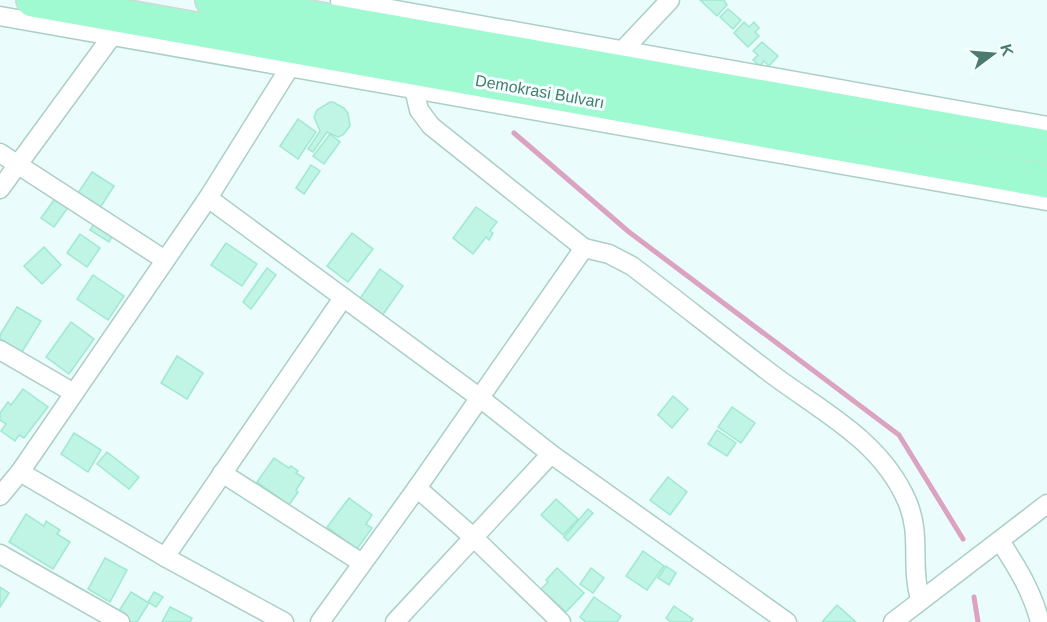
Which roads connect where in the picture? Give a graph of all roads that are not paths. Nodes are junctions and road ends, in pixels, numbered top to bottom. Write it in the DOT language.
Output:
graph roads {
  1 [pos="33,0"];
  2 [pos="212,0"];
  3 [pos="340,0"];
  4 [pos="670,0"];
  5 [pos="0,16"];
  6 [pos="112,36"];
  7 [pos="623,50"];
  8 [pos="290,67"];
  9 [pos="414,88"];
  10 [pos="1047,126"];
  11 [pos="1047,147"];
  12 [pos="0,153"];
  13 [pos="18,164"];
  14 [pos="1047,181"];
  15 [pos="0,189"];
  16 [pos="208,198"];
  17 [pos="1047,201"];
  18 [pos="584,248"];
  19 [pos="165,260"];
  20 [pos="343,298"];
  21 [pos="0,350"];
  22 [pos="74,393"];
  23 [pos="480,398"];
  24 [pos="552,454"];
  25 [pos="20,472"];
  26 [pos="222,473"];
  27 [pos="417,488"];
  28 [pos="0,496"];
  29 [pos="1047,504"];
  30 [pos="473,537"];
  31 [pos="1000,541"];
  32 [pos="0,554"];
  33 [pos="165,557"];
  34 [pos="362,563"];
  35 [pos="920,599"];
  36 [pos="120,622"];
  37 [pos="284,622"];
  38 [pos="320,622"];
  39 [pos="395,622"];
  40 [pos="561,622"];
  41 [pos="787,622"];
  42 [pos="893,622"];
  43 [pos="1040,622"];
  1 -- 14 [label="highway, Demokrasi Bulvarı"];
  2 -- 11 [label="highway, Demokrasi Bulvarı"];
  3 -- 7 [label="street"];
  4 -- 7 [label="street"];
  5 -- 6 [label="street"];
  6 -- 8 [label="street"];
  6 -- 13 [label="street"];
  7 -- 10 [label="street"];
  8 -- 9 [label="street"];
  8 -- 16 [label="street"];
  9 -- 17 [label="street"];
  9 -- 18 [label="street"];
  12 -- 13 [label="street"];
  13 -- 15 [label="street"];
  13 -- 19 [label="street"];
  16 -- 19 [label="street"];
  16 -- 20 [label="street"];
  18 -- 23 [label="street"];
  18 -- 35 [label="street"];
  19 -- 22 [label="street"];
  20 -- 23 [label="street"];
  20 -- 26 [label="street"];
  21 -- 22 [label="street"];
  22 -- 25 [label="street"];
  23 -- 24 [label="street"];
  23 -- 27 [label="street"];
  24 -- 30 [label="street"];
  24 -- 41 [label="street"];
  25 -- 28 [label="street"];
  25 -- 33 [label="street"];
  26 -- 33 [label="street"];
  26 -- 34 [label="street"];
  27 -- 30 [label="street"];
  27 -- 34 [label="street"];
  29 -- 31 [label="street"];
  30 -- 39 [label="street"];
  30 -- 40 [label="street"];
  31 -- 35 [label="street"];
  31 -- 43 [label="street"];
  32 -- 36 [label="street"];
  33 -- 37 [label="street"];
  34 -- 38 [label="street"];
  35 -- 42 [label="street"];
}
